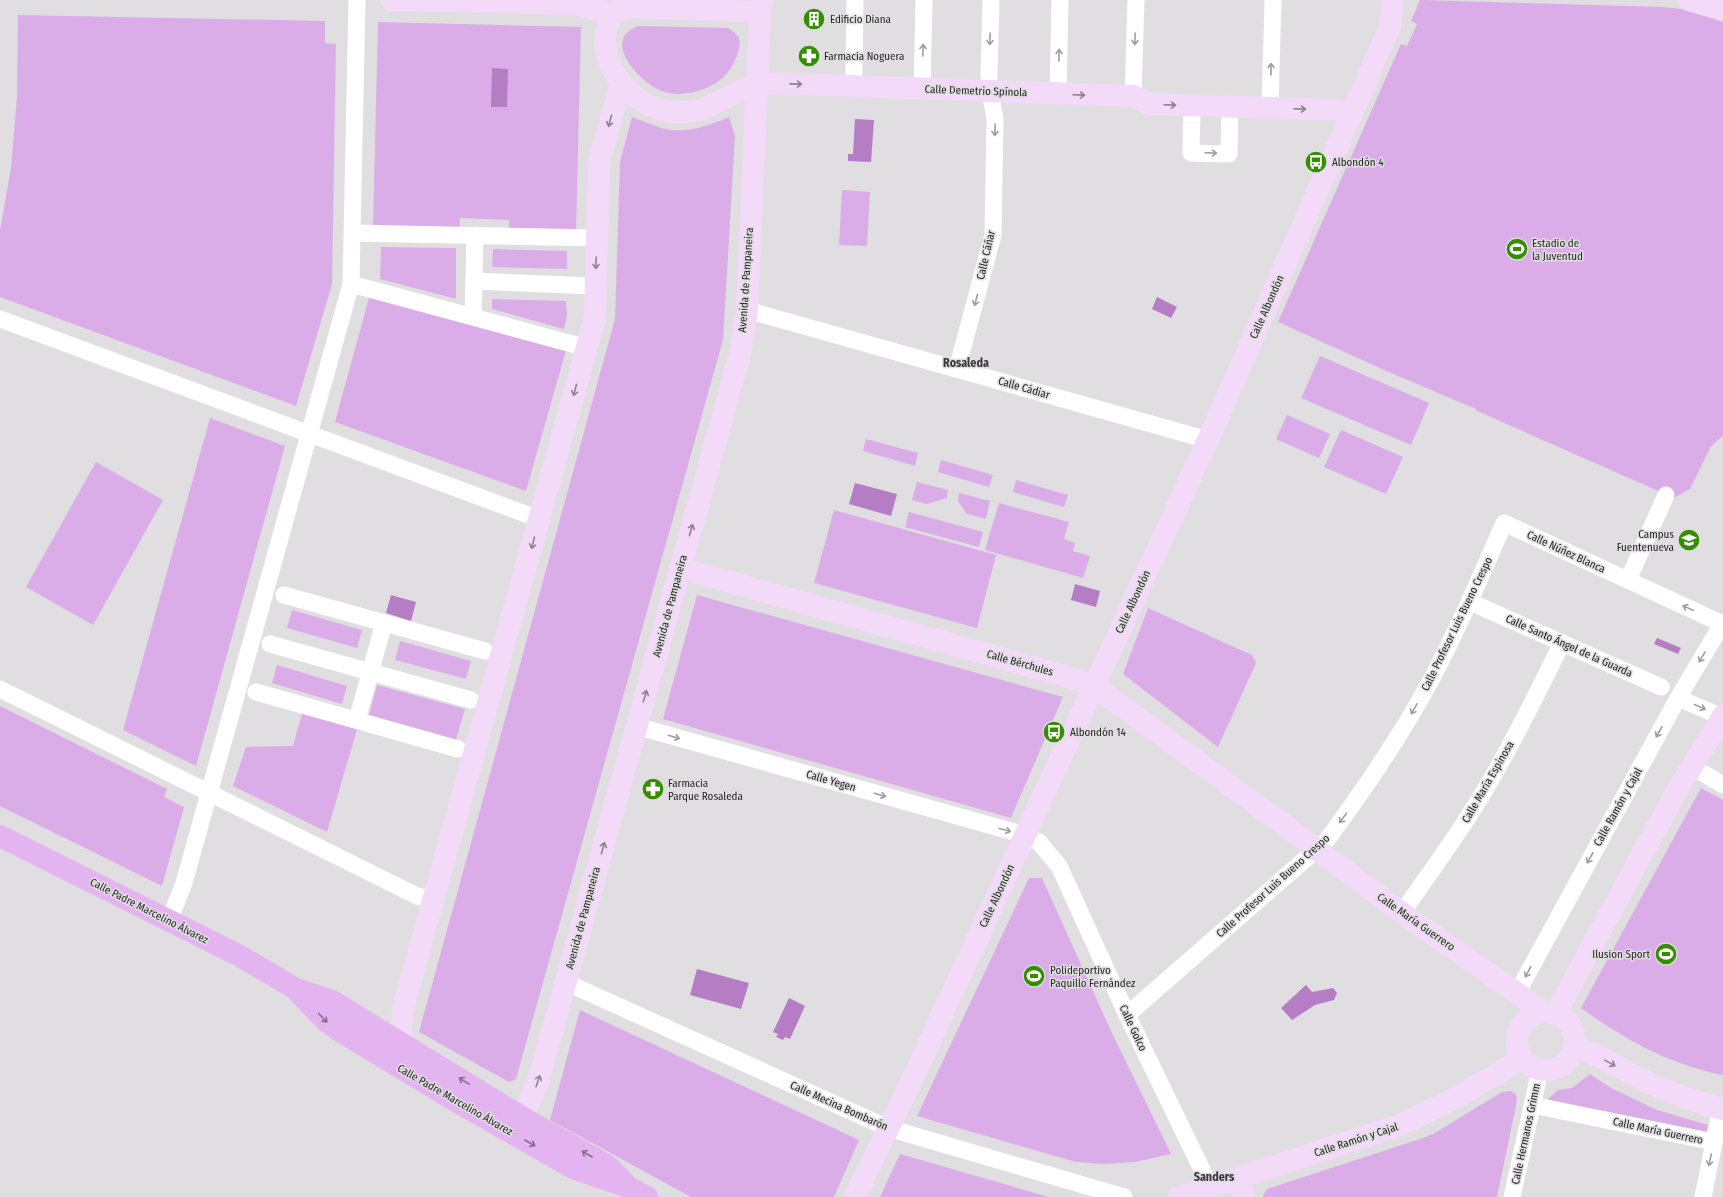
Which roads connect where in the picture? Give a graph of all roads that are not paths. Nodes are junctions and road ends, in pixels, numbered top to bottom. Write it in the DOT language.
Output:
graph roads {
  1 [pos="357,0"];
  2 [pos="391,0"];
  3 [pos="855,0"];
  4 [pos="924,0"];
  5 [pos="992,0"];
  6 [pos="1060,0"];
  7 [pos="1136,0"];
  8 [pos="1273,0"];
  9 [pos="1393,0"];
  10 [pos="1689,0"];
  11 [pos="761,6"];
  12 [pos="1723,9"];
  13 [pos="610,13"];
  14 [pos="854,73"];
  15 [pos="620,83"];
  16 [pos="757,84"];
  17 [pos="922,89"];
  18 [pos="990,91"];
  19 [pos="1058,94"];
  20 [pos="1133,96"];
  21 [pos="1192,106"];
  22 [pos="1230,107"];
  23 [pos="1270,108"];
  24 [pos="1353,113"];
  25 [pos="353,233"];
  26 [pos="475,236"];
  27 [pos="597,238"];
  28 [pos="474,281"];
  29 [pos="351,284"];
  30 [pos="595,286"];
  31 [pos="747,310"];
  32 [pos="473,317"];
  33 [pos="0,320"];
  34 [pos="587,348"];
  35 [pos="957,369"];
  36 [pos="310,434"];
  37 [pos="1208,440"];
  38 [pos="1666,495"];
  39 [pos="539,519"];
  40 [pos="1504,523"];
  41 [pos="680,568"];
  42 [pos="1628,580"];
  43 [pos="284,595"];
  44 [pos="1477,605"];
  45 [pos="384,623"];
  46 [pos="1723,624"];
  47 [pos="1562,643"];
  48 [pos="270,644"];
  49 [pos="485,651"];
  50 [pos="370,671"];
  51 [pos="1094,686"];
  52 [pos="1661,687"];
  53 [pos="0,689"];
  54 [pos="256,692"];
  55 [pos="1678,698"];
  56 [pos="471,700"];
  57 [pos="1723,716"];
  58 [pos="357,720"];
  59 [pos="636,726"];
  60 [pos="458,749"];
  61 [pos="1692,766"];
  62 [pos="1723,785"];
  63 [pos="210,792"];
  64 [pos="0,836"];
  65 [pos="1025,836"];
  66 [pos="1316,848"];
  67 [pos="434,900"];
  68 [pos="1402,914"];
  69 [pos="169,921"];
  70 [pos="565,982"];
  71 [pos="296,989"];
  72 [pos="1517,993"];
  73 [pos="403,1010"];
  74 [pos="1550,1013"];
  75 [pos="1127,1015"];
  76 [pos="1524,1021"];
  77 [pos="376,1027"];
  78 [pos="400,1042"];
  79 [pos="1575,1047"];
  80 [pos="1521,1057"];
  81 [pos="1540,1070"];
  82 [pos="450,1098"];
  83 [pos="1532,1105"];
  84 [pos="1722,1109"];
  85 [pos="520,1116"];
  86 [pos="888,1128"];
  87 [pos="1714,1142"];
  88 [pos="1241,1188"];
  89 [pos="638,1192"];
  90 [pos="1209,1192"];
  91 [pos="855,1197"];
  92 [pos="1124,1197"];
  93 [pos="1179,1197"];
  94 [pos="1512,1197"];
  95 [pos="1703,1197"];
  1 -- 25 [label="street"];
  2 -- 13 [label="street"];
  3 -- 14 [label="street"];
  17 -- 4 [label="street, one-way"];
  5 -- 18 [label="street, Calle Cáñar, one-way"];
  19 -- 6 [label="street, one-way"];
  7 -- 20 [label="street, one-way"];
  23 -- 8 [label="street, one-way"];
  9 -- 24 [label="street, Calle Albondón"];
  10 -- 12 [label="street"];
  11 -- 13 [label="street"];
  11 -- 16 [label="street, Avenida de Pampaneira"];
  13 -- 15 [label="street"];
  15 -- 16 [label="street"];
  15 -- 27 [label="street, one-way"];
  16 -- 17 [label="street, Calle Demetrio Spínola, one-way"];
  16 -- 31 [label="street, Avenida de Pampaneira"];
  17 -- 18 [label="street, Calle Demetrio Spínola"];
  18 -- 19 [label="street, Calle Demetrio Spínola"];
  18 -- 35 [label="street, Calle Cáñar, one-way"];
  19 -- 20 [label="street, Calle Demetrio Spínola, one-way"];
  20 -- 21 [label="street, Calle Demetrio Spínola, one-way"];
  21 -- 22 [label="street, Calle Demetrio Spínola"];
  21 -- 22 [label="street, one-way"];
  22 -- 23 [label="street, Calle Demetrio Spínola"];
  23 -- 24 [label="street, Calle Demetrio Spínola, one-way"];
  24 -- 37 [label="street, Calle Albondón"];
  25 -- 26 [label="street"];
  25 -- 29 [label="street"];
  26 -- 27 [label="street"];
  26 -- 28 [label="street"];
  27 -- 30 [label="street, one-way"];
  28 -- 30 [label="street"];
  28 -- 32 [label="street"];
  29 -- 32 [label="street"];
  29 -- 36 [label="street"];
  30 -- 34 [label="street"];
  31 -- 35 [label="street, Calle Cádiar"];
  41 -- 31 [label="street, Avenida de Pampaneira, one-way"];
  32 -- 34 [label="street"];
  33 -- 36 [label="street"];
  34 -- 39 [label="street, one-way"];
  35 -- 37 [label="street, Calle Cádiar"];
  36 -- 39 [label="street"];
  36 -- 63 [label="street"];
  37 -- 51 [label="street, Calle Albondón"];
  38 -- 42 [label="street"];
  39 -- 67 [label="street, one-way"];
  40 -- 42 [label="street, Calle Núñez Blanca"];
  40 -- 66 [label="street, Calle Profesor Luis Bueno Crespo, one-way"];
  41 -- 51 [label="street, Calle Bérchules"];
  59 -- 41 [label="street, Avenida de Pampaneira, one-way"];
  46 -- 42 [label="street, Calle Núñez Blanca, one-way"];
  43 -- 45 [label="street"];
  44 -- 47 [label="street, Calle Santo Ángel de la Guarda"];
  45 -- 49 [label="street"];
  45 -- 50 [label="street"];
  46 -- 55 [label="street, Calle Ramón y Cajal, one-way"];
  47 -- 52 [label="street, Calle Santo Ángel de la Guarda"];
  47 -- 68 [label="street, Calle María Espinosa"];
  48 -- 50 [label="street"];
  50 -- 56 [label="street"];
  50 -- 58 [label="street"];
  51 -- 65 [label="street, Calle Albondón"];
  51 -- 66 [label="street, Calle Bérchules"];
  53 -- 63 [label="street"];
  54 -- 58 [label="street"];
  55 -- 57 [label="street, one-way"];
  55 -- 72 [label="street, Calle Ramón y Cajal, one-way"];
  57 -- 61 [label="street"];
  58 -- 60 [label="street"];
  59 -- 65 [label="street, Calle Yegen, one-way"];
  70 -- 59 [label="street, Avenida de Pampaneira, one-way"];
  61 -- 62 [label="street"];
  61 -- 74 [label="street"];
  63 -- 67 [label="street"];
  63 -- 69 [label="street"];
  64 -- 69 [label="main road, Calle Padre Marcelino Álvarez"];
  65 -- 75 [label="street, Calle Golco"];
  65 -- 86 [label="street, Calle Albondón"];
  66 -- 68 [label="street, Calle María Guerrero"];
  66 -- 75 [label="street, Calle Profesor Luis Bueno Crespo"];
  67 -- 73 [label="street"];
  68 -- 72 [label="street, Calle María Guerrero"];
  69 -- 71 [label="main road, Calle Padre Marcelino Álvarez"];
  85 -- 70 [label="street, Avenida de Pampaneira, one-way"];
  70 -- 86 [label="street, Calle Mecina Bombarón"];
  71 -- 77 [label="main road, Calle Padre Marcelino Álvarez"];
  71 -- 82 [label="main road, Calle Padre Marcelino Álvarez, one-way"];
  72 -- 74 [label="street, Calle María Guerrero"];
  72 -- 76 [label="street"];
  73 -- 77 [label="street"];
  73 -- 78 [label="street"];
  74 -- 76 [label="street"];
  74 -- 79 [label="street"];
  75 -- 90 [label="street, Calle Golco"];
  76 -- 80 [label="street"];
  77 -- 78 [label="main road, Calle Padre Marcelino Álvarez"];
  78 -- 82 [label="main road"];
  85 -- 78 [label="main road, Calle Padre Marcelino Álvarez, one-way"];
  79 -- 81 [label="street"];
  79 -- 84 [label="street, one-way"];
  80 -- 81 [label="street"];
  80 -- 88 [label="street, Calle Ramón y Cajal"];
  81 -- 83 [label="street, Calle Hermanos Grimm"];
  82 -- 85 [label="main road"];
  82 -- 89 [label="main road, Calle Padre Marcelino Álvarez, one-way"];
  83 -- 87 [label="street, Calle María Guerrero"];
  83 -- 94 [label="street, Calle Hermanos Grimm"];
  84 -- 87 [label="street"];
  89 -- 85 [label="main road, Calle Padre Marcelino Álvarez, one-way"];
  86 -- 91 [label="street, Calle Albondón"];
  86 -- 92 [label="street, Calle Mecina Bombarón"];
  87 -- 95 [label="street, one-way"];
  88 -- 90 [label="street, Calle Ramón y Cajal"];
  90 -- 93 [label="street, Calle Ramón y Cajal"];
}
